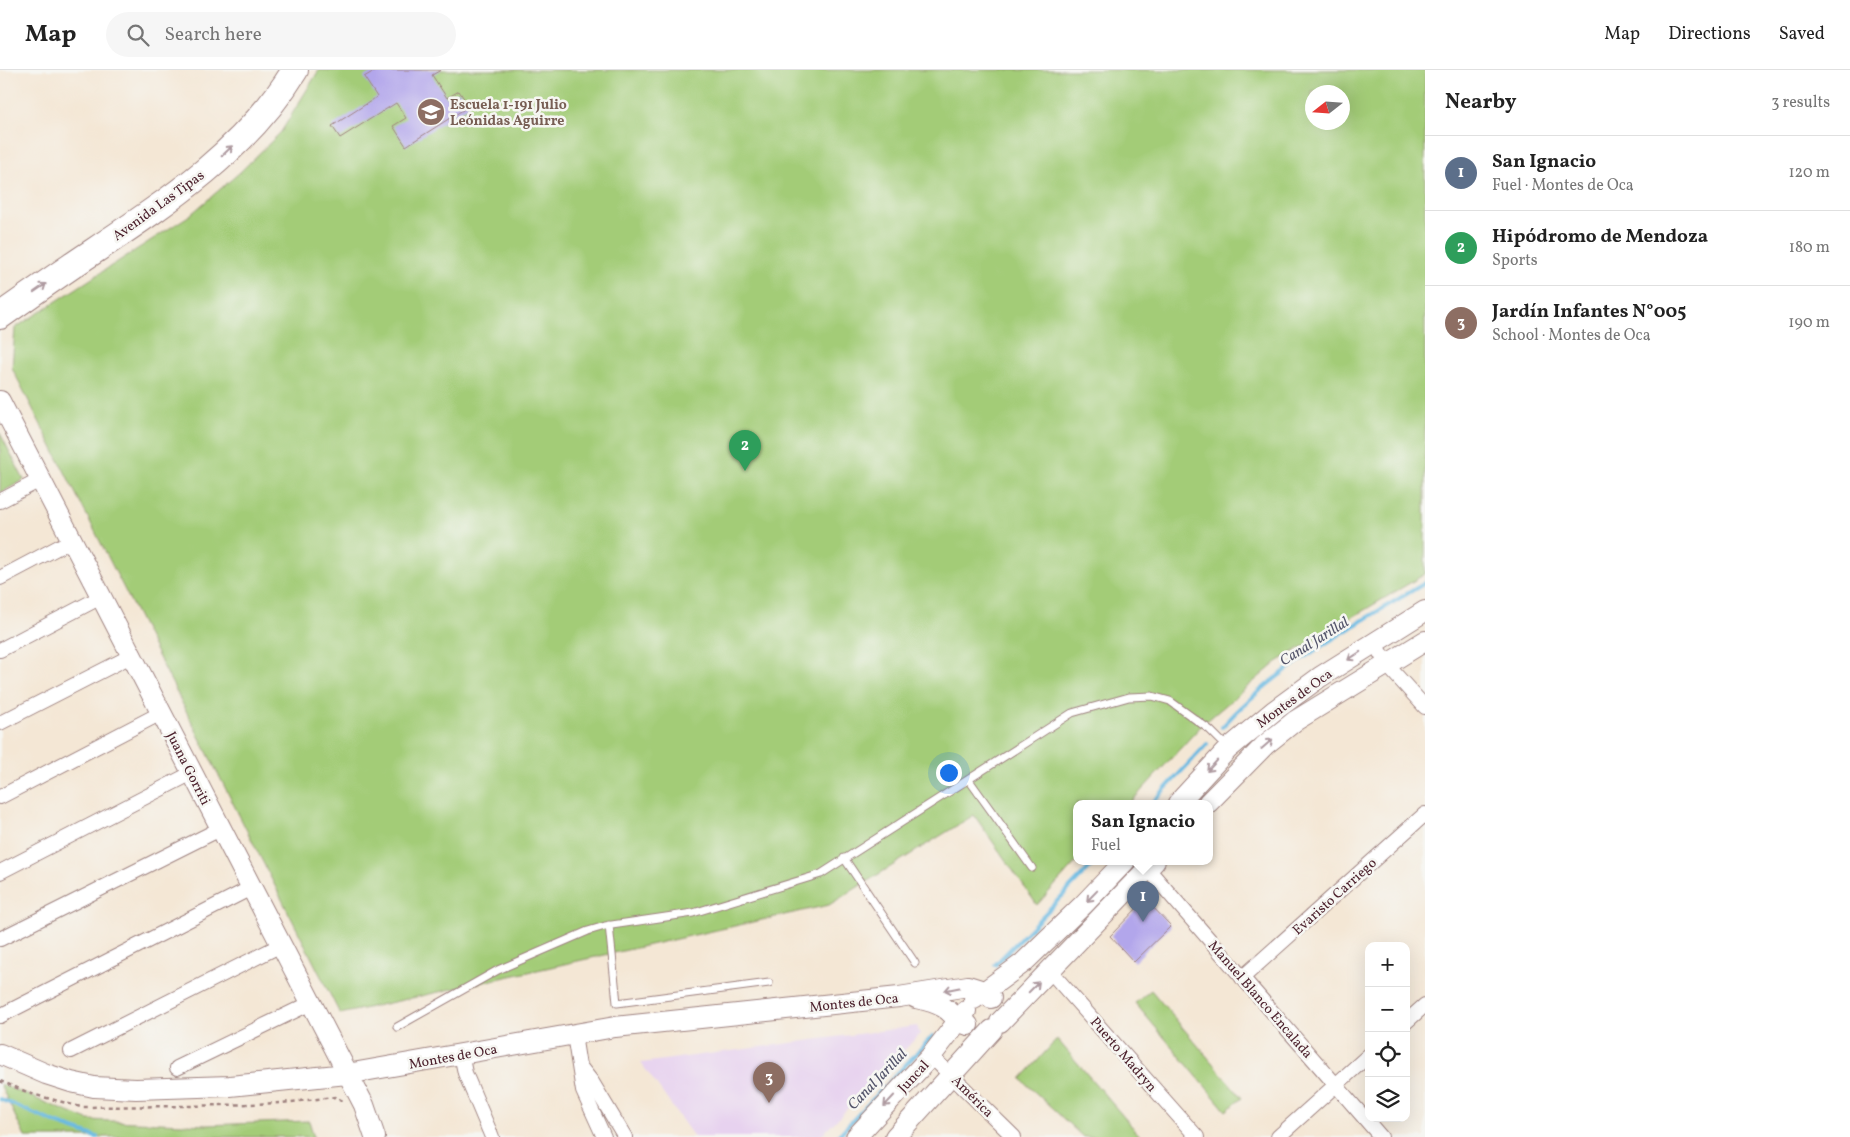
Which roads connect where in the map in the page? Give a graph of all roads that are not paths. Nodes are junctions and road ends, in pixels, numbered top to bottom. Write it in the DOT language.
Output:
graph roads {
  1 [pos="286,70"];
  2 [pos="295,70"];
  3 [pos="271,105"];
  4 [pos="0,316"];
  5 [pos="0,401"];
  6 [pos="40,480"];
  7 [pos="0,501"];
  8 [pos="72,540"];
  9 [pos="0,578"];
  10 [pos="101,597"];
  11 [pos="1425,611"];
  12 [pos="1425,641"];
  13 [pos="1374,642"];
  14 [pos="0,650"];
  15 [pos="132,656"];
  16 [pos="1387,665"];
  17 [pos="1425,707"];
  18 [pos="161,713"];
  19 [pos="0,723"];
  20 [pos="1228,748"];
  21 [pos="192,773"];
  22 [pos="969,780"];
  23 [pos="0,797"];
  24 [pos="1181,800"];
  25 [pos="1211,800"];
  26 [pos="1425,814"];
  27 [pos="220,829"];
  28 [pos="844,858"];
  29 [pos="1121,865"];
  30 [pos="1146,865"];
  31 [pos="1150,865"];
  32 [pos="1032,868"];
  33 [pos="0,872"];
  34 [pos="251,888"];
  35 [pos="609,925"];
  36 [pos="0,939"];
  37 [pos="281,945"];
  38 [pos="915,963"];
  39 [pos="1050,971"];
  40 [pos="1242,978"];
  41 [pos="769,983"];
  42 [pos="910,996"];
  43 [pos="311,1003"];
  44 [pos="1425,1005"];
  45 [pos="974,1008"];
  46 [pos="0,1016"];
  47 [pos="1410,1018"];
  48 [pos="996,1026"];
  49 [pos="397,1027"];
  50 [pos="574,1035"];
  51 [pos="71,1052"];
  52 [pos="0,1054"];
  53 [pos="462,1054"];
  54 [pos="931,1056"];
  55 [pos="1365,1059"];
  56 [pos="579,1065"];
  57 [pos="177,1068"];
  58 [pos="347,1074"];
  59 [pos="952,1075"];
  60 [pos="1336,1085"];
  61 [pos="375,1137"];
  62 [pos="492,1137"];
  63 [pos="604,1137"];
  64 [pos="625,1137"];
  65 [pos="856,1137"];
  66 [pos="895,1137"];
  67 [pos="1014,1137"];
  68 [pos="1197,1137"];
  69 [pos="1278,1137"];
  70 [pos="1381,1137"];
  1 -- 3 [label="main road"];
  2 -- 3 [label="highway, Avenida Las Tipas"];
  4 -- 3 [label="highway, Avenida Las Tipas, one-way"];
  5 -- 6 [label="main road, Juana Gorriti"];
  6 -- 7 [label="street"];
  6 -- 8 [label="main road, Juana Gorriti"];
  8 -- 9 [label="street"];
  8 -- 10 [label="main road, Juana Gorriti"];
  10 -- 14 [label="street"];
  10 -- 15 [label="main road, Juana Gorriti"];
  11 -- 13 [label="main road, Montes de Oca"];
  12 -- 16 [label="main road, Montes de Oca"];
  13 -- 16 [label="street"];
  13 -- 20 [label="main road, Montes de Oca, one-way"];
  15 -- 18 [label="main road, Juana Gorriti"];
  15 -- 19 [label="street"];
  16 -- 17 [label="street"];
  25 -- 16 [label="main road, Montes de Oca, one-way"];
  18 -- 21 [label="main road, Juana Gorriti"];
  18 -- 23 [label="street"];
  20 -- 22 [label="lane"];
  20 -- 24 [label="main road, Montes de Oca, one-way"];
  21 -- 27 [label="main road, Juana Gorriti"];
  21 -- 33 [label="street"];
  22 -- 28 [label="lane"];
  22 -- 32 [label="lane"];
  26 -- 40 [label="street, Evaristo Carriego"];
  27 -- 34 [label="main road, Juana Gorriti"];
  27 -- 36 [label="street"];
  28 -- 35 [label="lane"];
  28 -- 38 [label="lane"];
  29 -- 45 [label="main road, one-way"];
  30 -- 39 [label="main road"];
  31 -- 40 [label="street, Manuel Blanco Encalada"];
  34 -- 37 [label="main road, Juana Gorriti"];
  34 -- 46 [label="street"];
  35 -- 41 [label="lane"];
  35 -- 49 [label="lane"];
  37 -- 43 [label="main road, Juana Gorriti"];
  37 -- 51 [label="street"];
  48 -- 39 [label="main road, one-way"];
  39 -- 68 [label="street, Puerto Madryn"];
  40 -- 60 [label="street, Manuel Blanco Encalada"];
  42 -- 45 [label="main road, Montes de Oca"];
  45 -- 42 [label="main road, Montes de Oca, one-way"];
  42 -- 50 [label="main road, Montes de Oca"];
  43 -- 57 [label="street"];
  43 -- 58 [label="main road, Juana Gorriti"];
  44 -- 47 [label="street"];
  45 -- 48 [label="main road"];
  45 -- 48 [label="main road"];
  45 -- 54 [label="main road, Juncal"];
  48 -- 59 [label="main road, Juncal"];
  50 -- 53 [label="main road, Montes de Oca"];
  50 -- 56 [label="street"];
  52 -- 58 [label="main road, Montes de Oca"];
  53 -- 58 [label="main road, Montes de Oca"];
  53 -- 62 [label="street"];
  54 -- 59 [label="street, América"];
  54 -- 65 [label="main road, Juncal, one-way"];
  55 -- 60 [label="street"];
  56 -- 63 [label="street"];
  56 -- 64 [label="street"];
  58 -- 61 [label="main road, Juana Gorriti"];
  59 -- 66 [label="main road, Juncal"];
  59 -- 67 [label="street, América"];
  60 -- 69 [label="street"];
  60 -- 70 [label="street, Manuel Blanco Encalada"];
}
